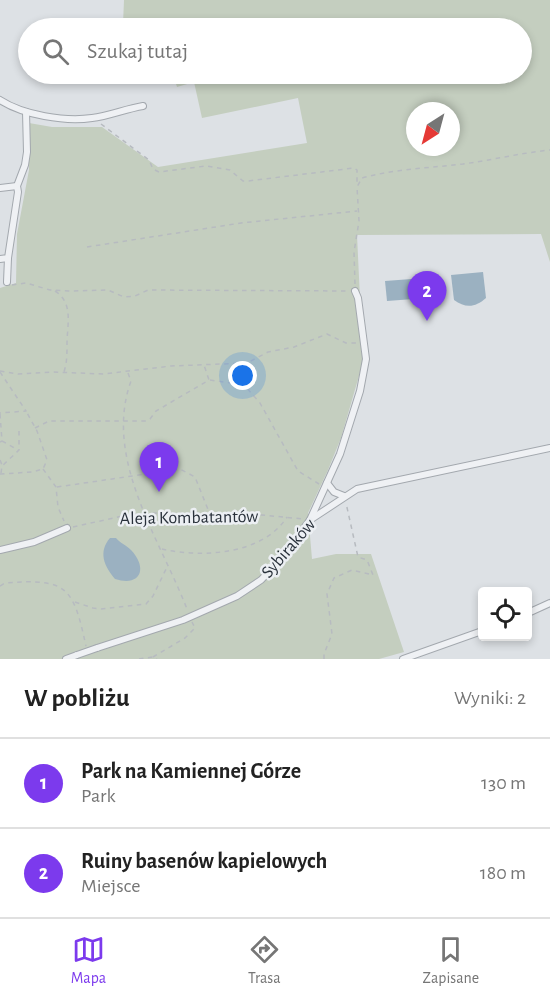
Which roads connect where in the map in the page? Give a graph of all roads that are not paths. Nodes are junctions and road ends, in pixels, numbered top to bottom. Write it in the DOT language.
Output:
graph roads {
  1 [pos="0,100"];
  2 [pos="142,106"];
  3 [pos="26,112"];
  4 [pos="16,186"];
  5 [pos="0,188"];
  6 [pos="8,258"];
  7 [pos="0,259"];
  8 [pos="6,285"];
  9 [pos="355,291"];
  10 [pos="550,448"];
  11 [pos="326,485"];
  12 [pos="345,496"];
  13 [pos="310,520"];
  14 [pos="67,528"];
  15 [pos="0,550"];
  16 [pos="550,603"];
  17 [pos="532,611"];
  18 [pos="478,633"];
  19 [pos="66,659"];
  20 [pos="403,659"];
  1 -- 3 [label="street"];
  2 -- 3 [label="street"];
  3 -- 4 [label="street"];
  4 -- 5 [label="street"];
  4 -- 6 [label="street"];
  6 -- 7 [label="street"];
  6 -- 8 [label="street"];
  9 -- 11 [label="street"];
  10 -- 12 [label="street, Sybiraków"];
  11 -- 12 [label="street"];
  11 -- 13 [label="street"];
  12 -- 13 [label="street, Sybiraków"];
  13 -- 19 [label="street, Sybiraków, bridge"];
  14 -- 15 [label="street"];
  16 -- 17 [label="street"];
  18 -- 20 [label="street"];
}
